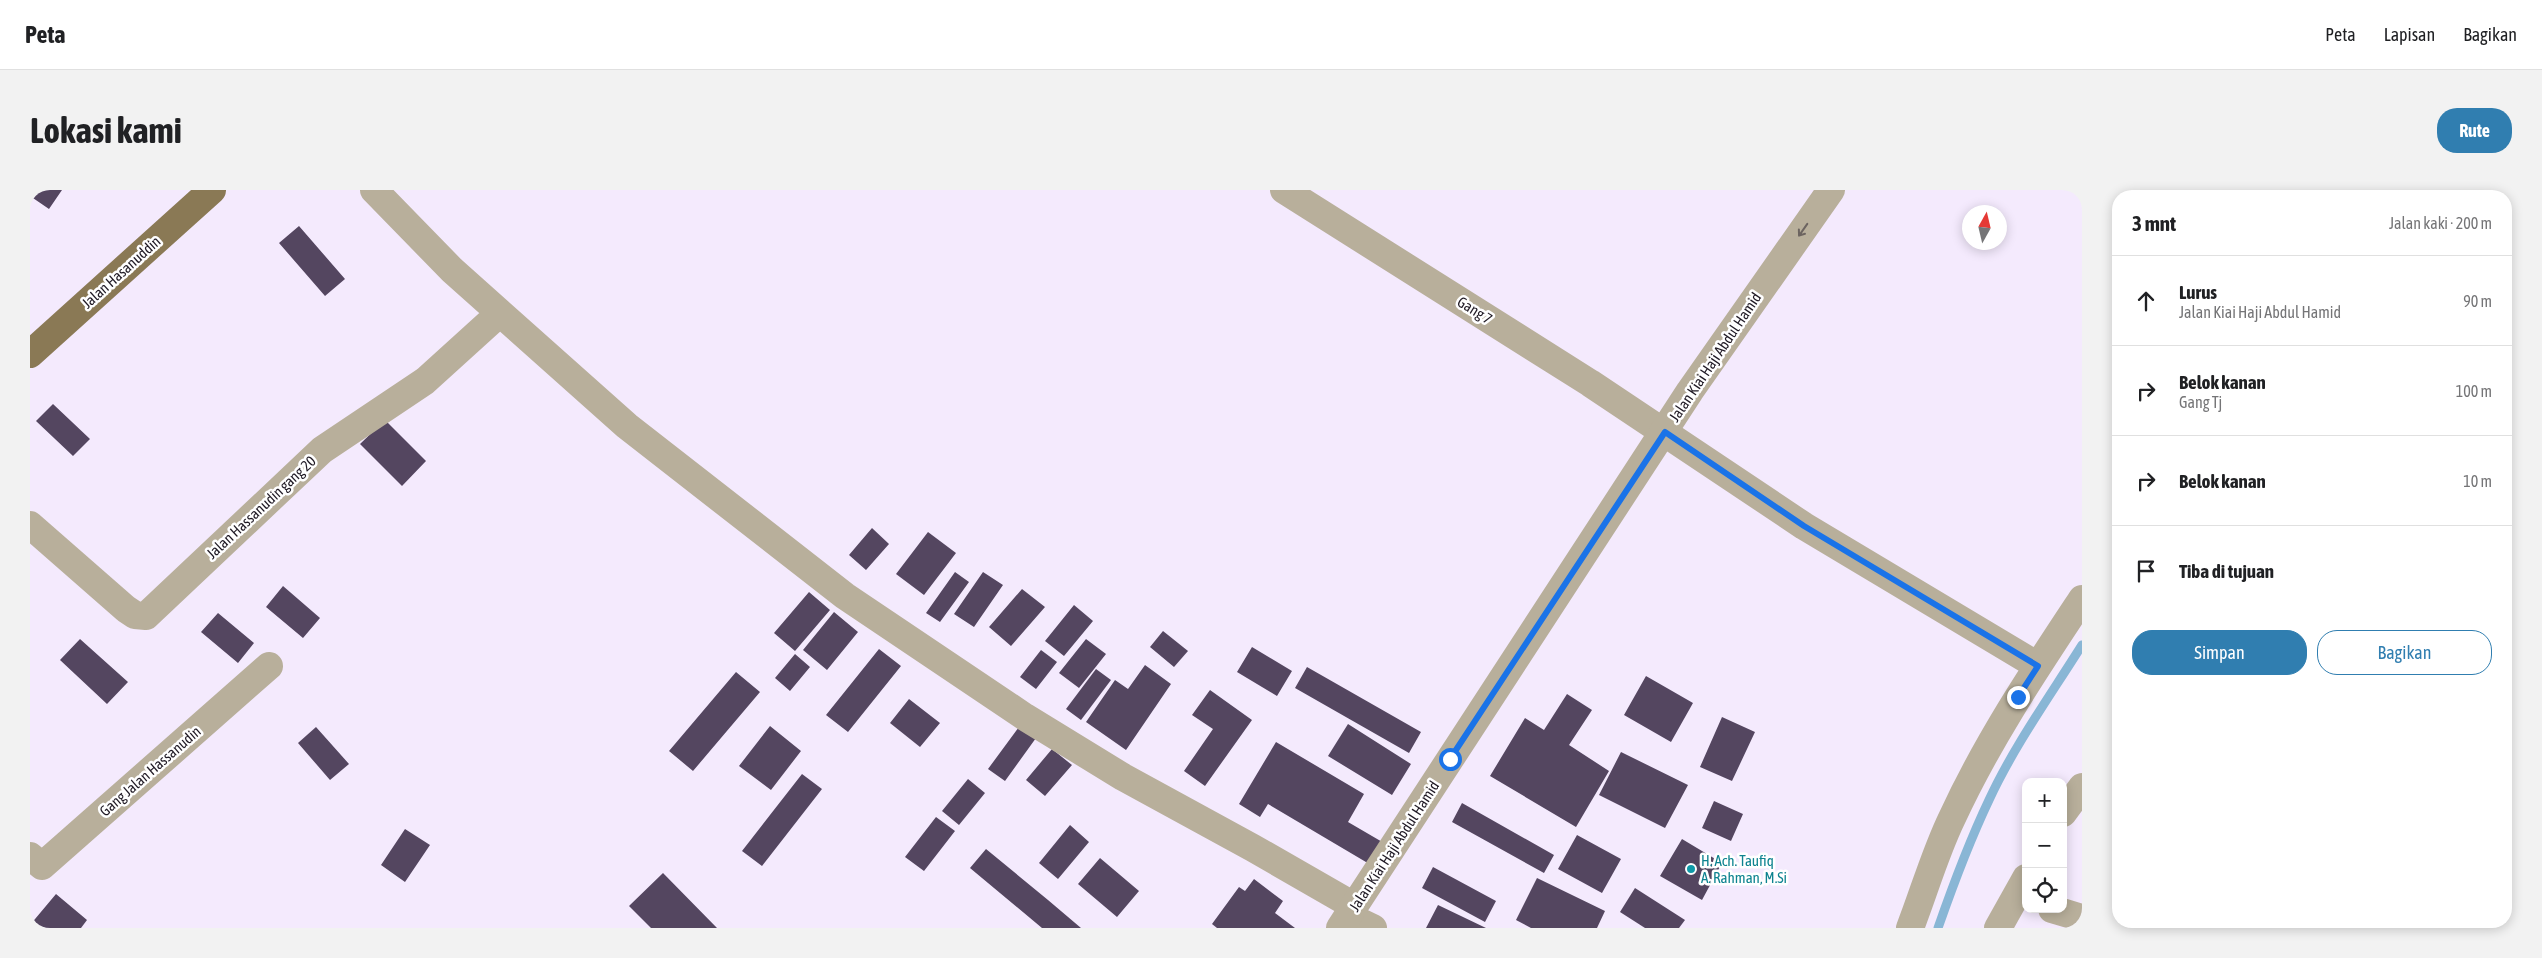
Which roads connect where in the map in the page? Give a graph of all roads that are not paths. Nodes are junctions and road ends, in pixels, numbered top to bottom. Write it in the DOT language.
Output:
graph roads {
  1 [pos="212,190"];
  2 [pos="374,190"];
  3 [pos="1284,190"];
  4 [pos="1831,190"];
  5 [pos="500,313"];
  6 [pos="30,354"];
  7 [pos="1665,432"];
  8 [pos="30,525"];
  9 [pos="2082,599"];
  10 [pos="269,666"];
  11 [pos="2038,666"];
  12 [pos="2082,787"];
  13 [pos="2067,808"];
  14 [pos="30,856"];
  15 [pos="2022,893"];
  16 [pos="2065,913"];
  17 [pos="1347,917"];
  18 [pos="2082,918"];
  19 [pos="1373,928"];
  20 [pos="1910,928"];
  21 [pos="1998,928"];
  1 -- 6 [label="main road, Jalan Hasanuddin"];
  2 -- 5 [label="street"];
  3 -- 7 [label="street, Gang 7"];
  4 -- 7 [label="street, Jalan Kiai Haji Abdul Hamid, one-way"];
  5 -- 8 [label="street, Jalan Hassanudin gang 20"];
  5 -- 17 [label="street"];
  7 -- 11 [label="street, Gang 7"];
  7 -- 17 [label="street, Jalan Kiai Haji Abdul Hamid"];
  9 -- 11 [label="street"];
  10 -- 14 [label="street, Gang Jalan Hassanudin"];
  11 -- 20 [label="street"];
  12 -- 13 [label="street"];
  15 -- 21 [label="street"];
  16 -- 18 [label="street"];
  17 -- 19 [label="street"];
}
